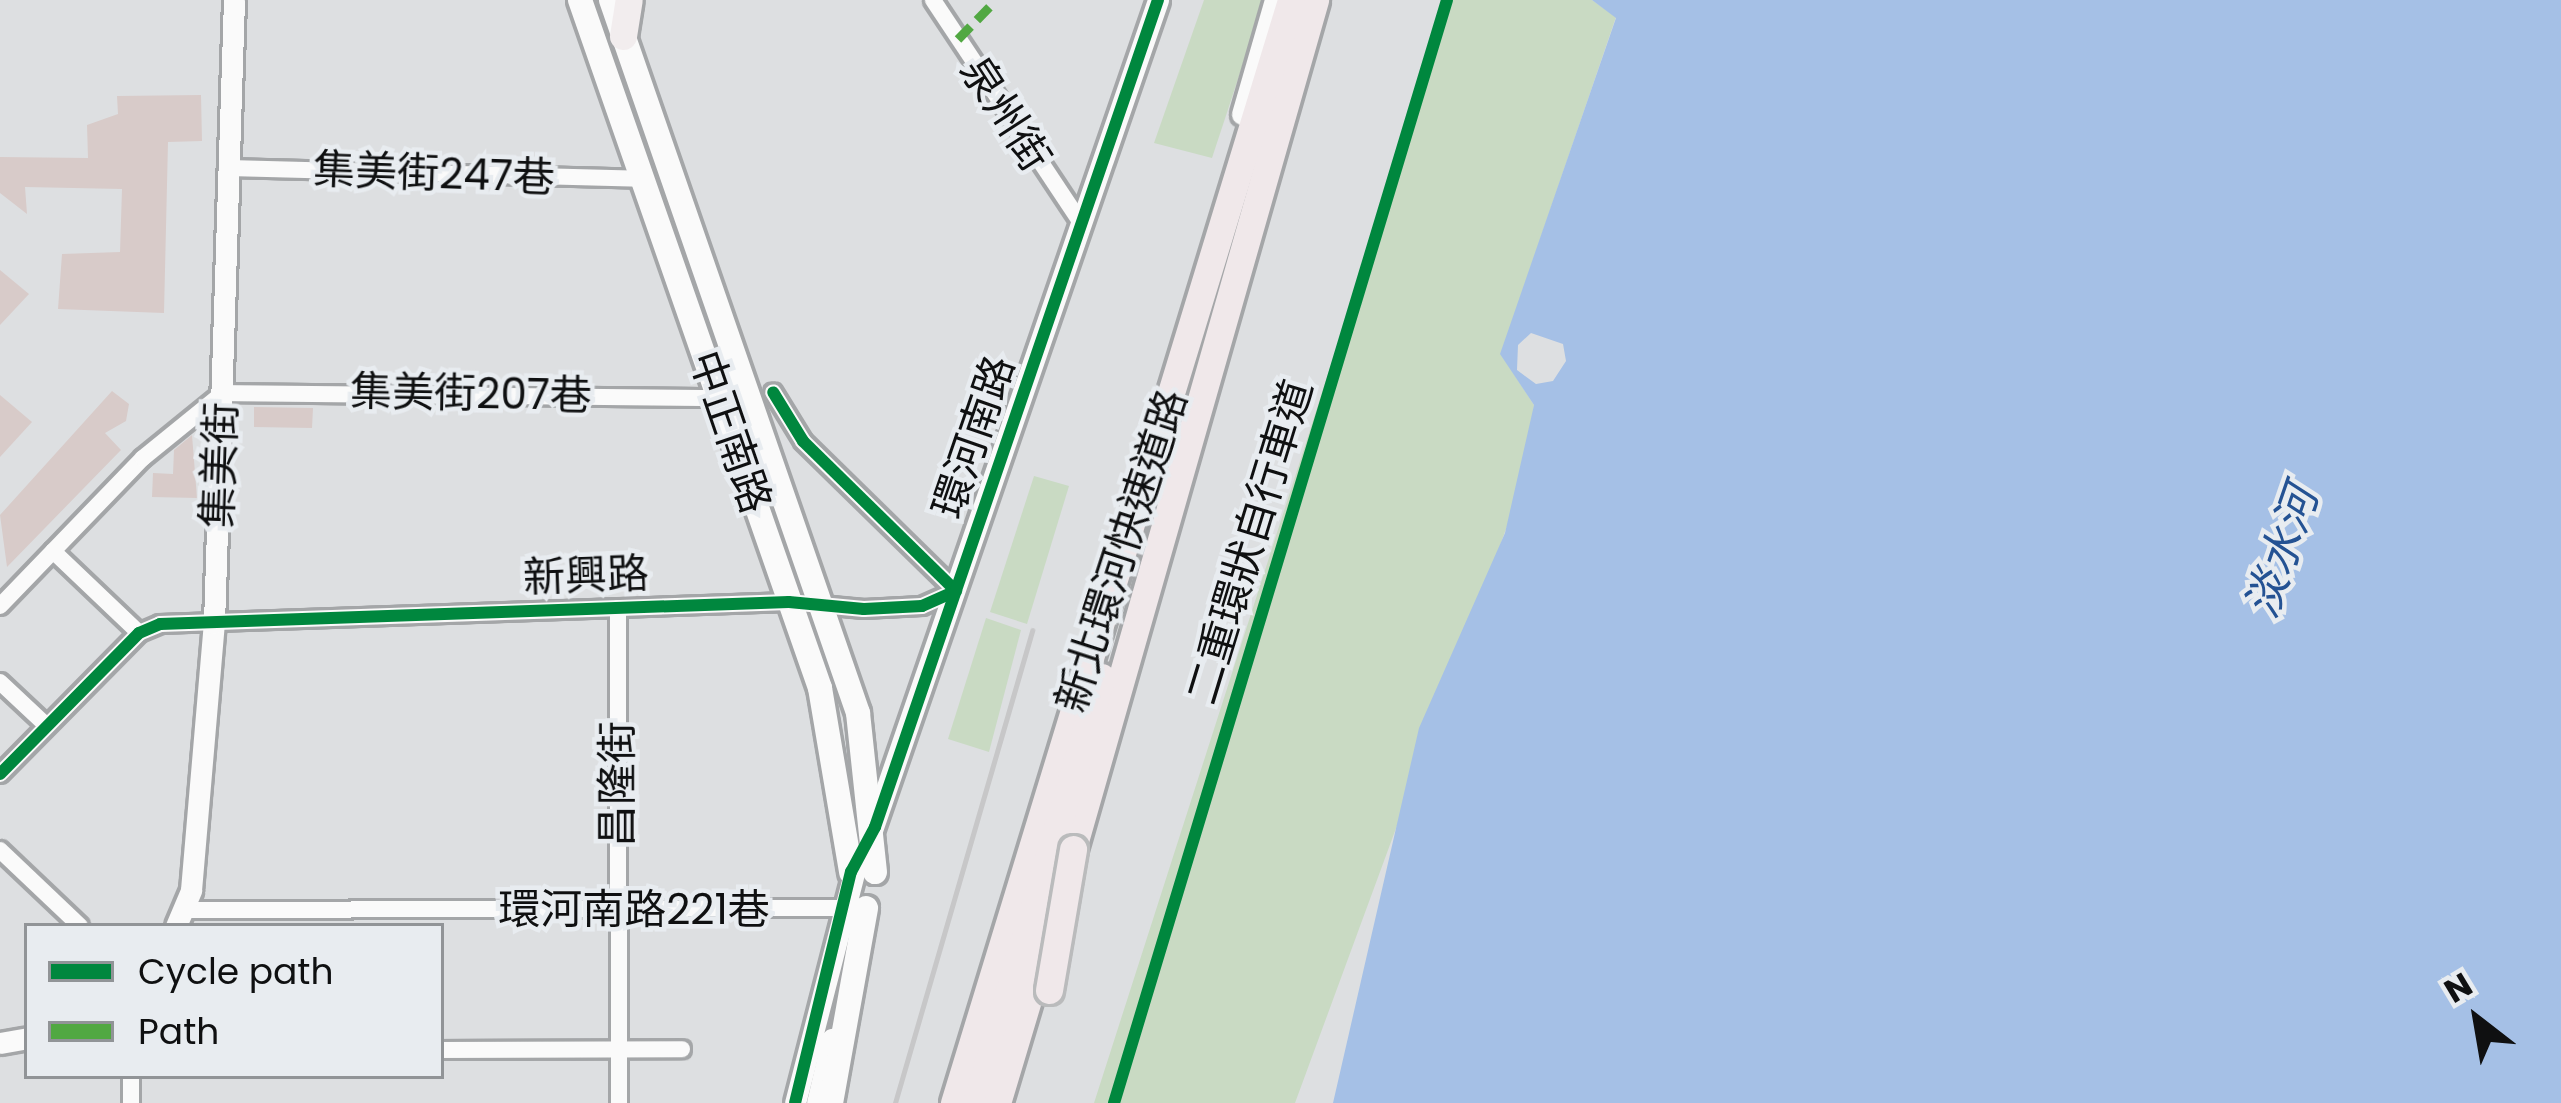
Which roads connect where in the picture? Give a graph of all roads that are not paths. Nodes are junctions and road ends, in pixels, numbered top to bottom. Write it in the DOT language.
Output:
graph roads {
  1 [pos="234,0"];
  2 [pos="580,0"];
  3 [pos="611,0"];
  4 [pos="629,0"];
  5 [pos="933,0"];
  6 [pos="1158,0"];
  7 [pos="1275,0"];
  8 [pos="1291,0"];
  9 [pos="1302,0"];
  10 [pos="1319,0"];
  11 [pos="623,36"];
  12 [pos="227,168"];
  13 [pos="642,178"];
  14 [pos="1082,224"];
  15 [pos="773,392"];
  16 [pos="223,393"];
  17 [pos="718,398"];
  18 [pos="53,551"];
  19 [pos="956,591"];
  20 [pos="789,602"];
  21 [pos="818,605"];
  22 [pos="0,606"];
  23 [pos="618,608"];
  24 [pos="214,623"];
  25 [pos="139,633"];
  26 [pos="0,682"];
  27 [pos="47,726"];
  28 [pos="0,774"];
  29 [pos="875,827"];
  30 [pos="1073,849"];
  31 [pos="0,850"];
  32 [pos="863,872"];
  33 [pos="854,908"];
  34 [pos="618,910"];
  35 [pos="181,918"];
  36 [pos="77,923"];
  37 [pos="444,1049"];
  38 [pos="619,1049"];
  39 [pos="682,1049"];
  40 [pos="827,1098"];
  41 [pos="619,1103"];
  42 [pos="795,1103"];
  43 [pos="950,1103"];
  44 [pos="976,1103"];
  45 [pos="999,1103"];
  46 [pos="1017,1103"];
  1 -- 12 [label="street, 集美街"];
  2 -- 13 [label="main road, 中正南路"];
  3 -- 11 [label="main road, 中正南路"];
  4 -- 11 [label="main road"];
  5 -- 14 [label="street, 泉州街"];
  6 -- 14 [label="street, 環河南路"];
  7 -- 43 [label="street"];
  8 -- 43 [label="highway, 新北環河快速道路"];
  9 -- 44 [label="highway"];
  10 -- 30 [label="highway, 新北環河快速道路"];
  10 -- 45 [label="street"];
  11 -- 21 [label="main road, 中正南路"];
  12 -- 13 [label="street, 集美街247巷"];
  12 -- 16 [label="street, 集美街"];
  13 -- 17 [label="main road, 中正南路"];
  14 -- 19 [label="street, 環河南路"];
  15 -- 19 [label="street"];
  16 -- 17 [label="street, 集美街207巷"];
  16 -- 18 [label="street"];
  16 -- 24 [label="street, 集美街"];
  17 -- 20 [label="main road, 中正南路"];
  18 -- 22 [label="street"];
  18 -- 25 [label="street"];
  19 -- 21 [label="street, 新興路"];
  19 -- 29 [label="street, 環河南路"];
  20 -- 21 [label="street, 新興路"];
  20 -- 23 [label="street, 新興路"];
  20 -- 32 [label="main road, 中正南路"];
  21 -- 29 [label="main road, 中正南路"];
  23 -- 24 [label="street, 新興路"];
  23 -- 34 [label="street, 昌隆街"];
  24 -- 25 [label="street, 新興路"];
  24 -- 35 [label="street, 集美街"];
  25 -- 27 [label="street"];
  26 -- 27 [label="street"];
  27 -- 28 [label="street"];
  29 -- 32 [label="main road, 中正南路"];
  30 -- 45 [label="highway, 新北環河快速道路, bridge"];
  30 -- 46 [label="highway, bridge"];
  31 -- 36 [label="street"];
  32 -- 33 [label="street"];
  33 -- 34 [label="street, 環河南路221巷"];
  33 -- 40 [label="main road"];
  33 -- 40 [label="street"];
  33 -- 42 [label="street"];
  34 -- 35 [label="street, 環河南路221巷"];
  34 -- 38 [label="street, 昌隆街"];
  37 -- 38 [label="street"];
  38 -- 39 [label="street"];
  38 -- 41 [label="street, 昌隆街"];
}
